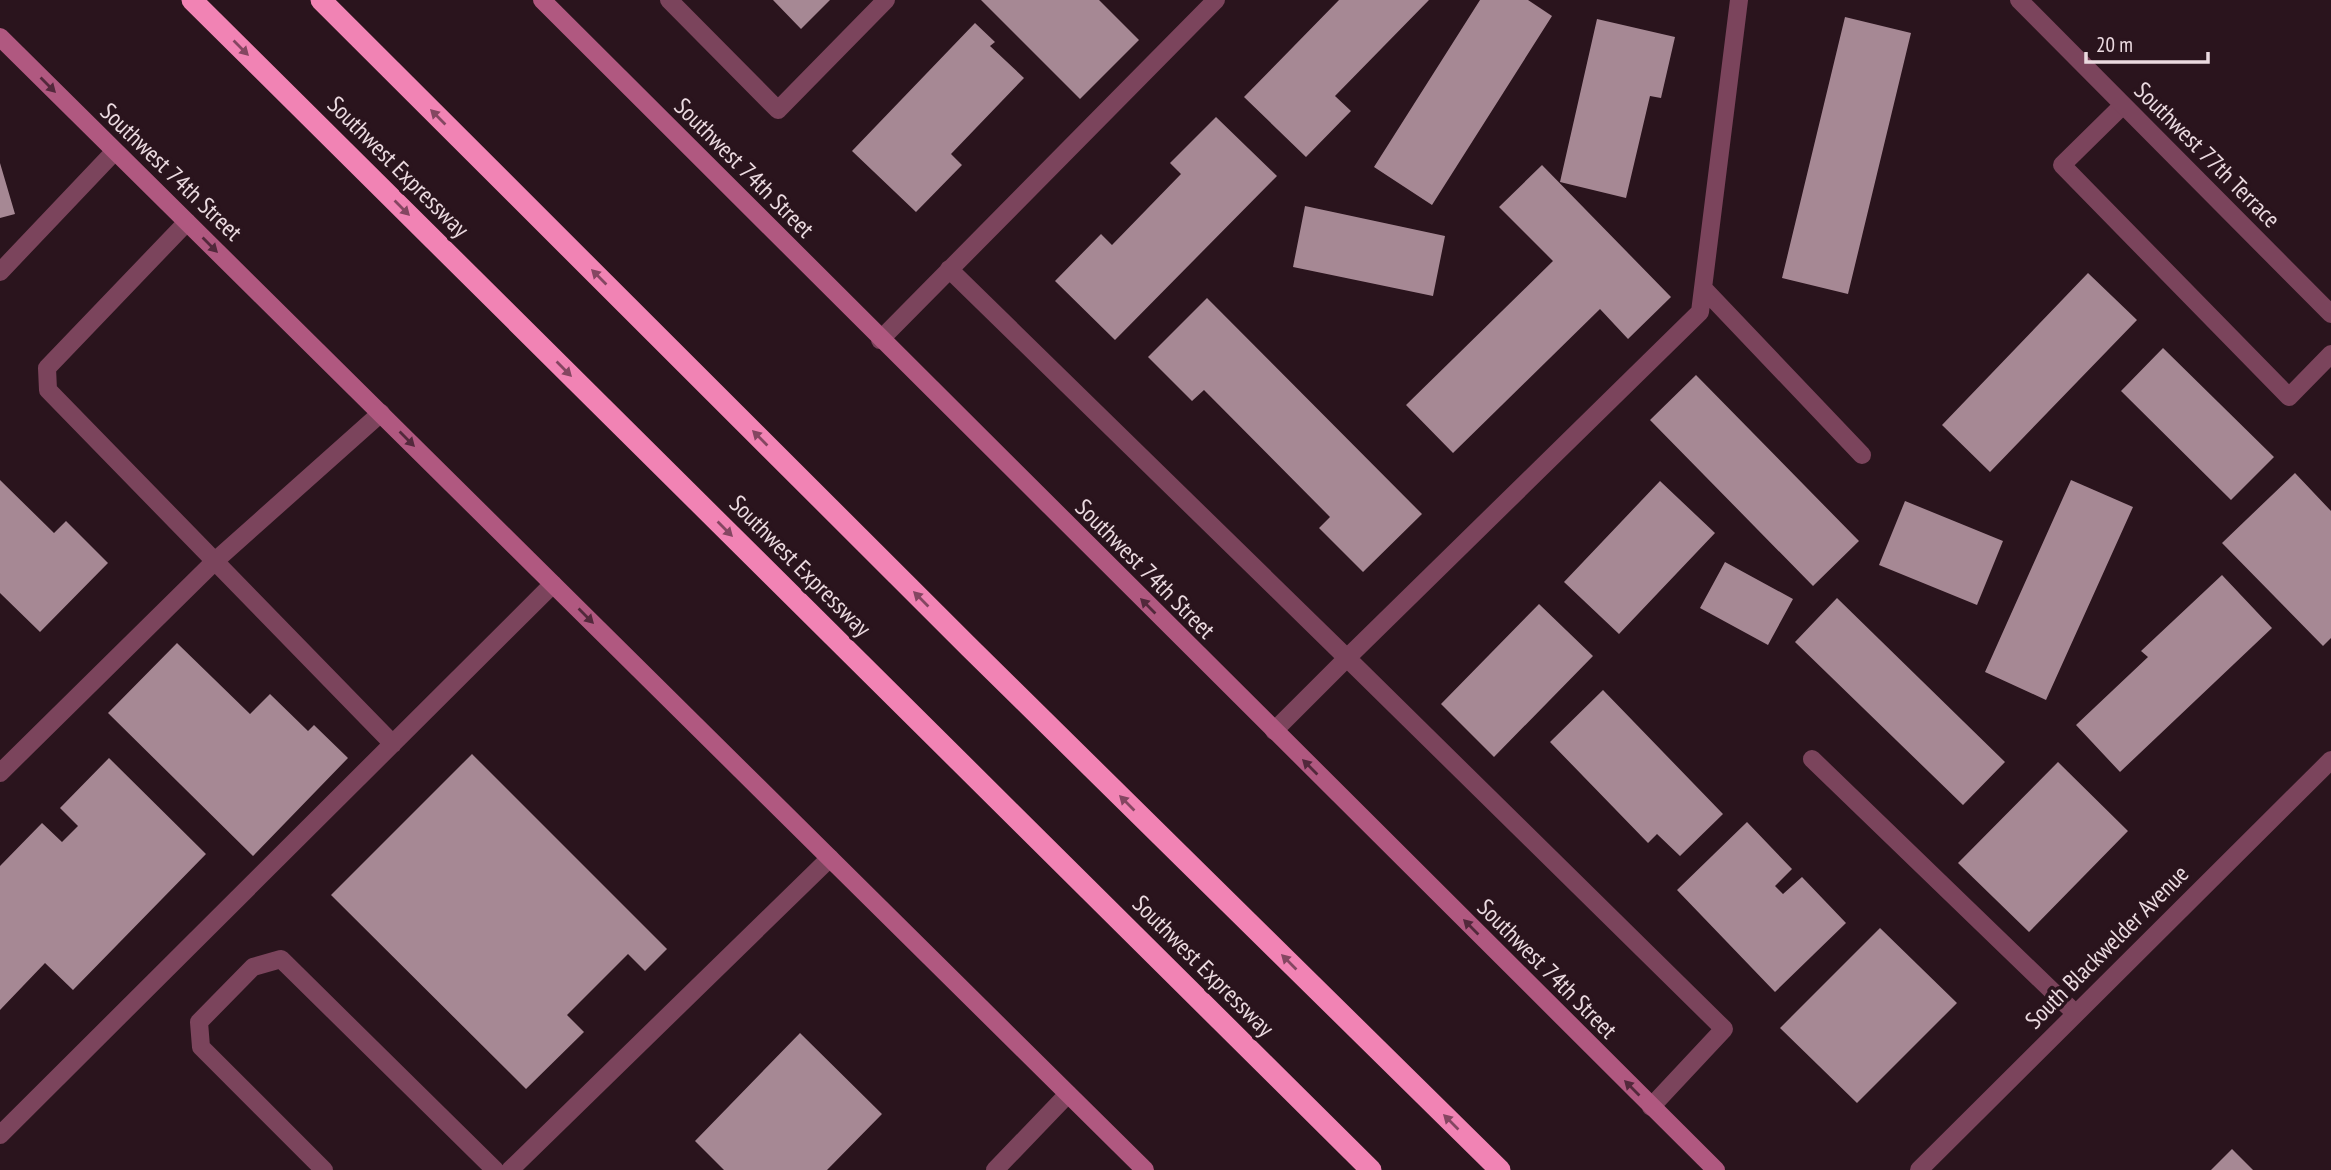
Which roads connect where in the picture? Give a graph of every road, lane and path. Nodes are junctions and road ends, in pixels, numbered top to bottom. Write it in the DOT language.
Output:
graph roads {
  1 [pos="192,0"];
  2 [pos="321,0"];
  3 [pos="542,0"];
  4 [pos="669,0"];
  5 [pos="886,0"];
  6 [pos="1216,0"];
  7 [pos="1739,0"];
  8 [pos="2019,0"];
  9 [pos="0,37"];
  10 [pos="2123,106"];
  11 [pos="114,152"];
  12 [pos="187,222"];
  13 [pos="949,269"];
  14 [pos="0,272"];
  15 [pos="1703,288"];
  16 [pos="2331,314"];
  17 [pos="880,340"];
  18 [pos="2331,354"];
  19 [pos="382,413"];
  20 [pos="1862,455"];
  21 [pos="215,561"];
  22 [pos="553,584"];
  23 [pos="1347,658"];
  24 [pos="1274,731"];
  25 [pos="393,744"];
  26 [pos="1812,759"];
  27 [pos="2328,769"];
  28 [pos="0,774"];
  29 [pos="830,858"];
  30 [pos="2075,1013"];
  31 [pos="1068,1094"];
  32 [pos="1651,1107"];
  33 [pos="0,1135"];
  34 [pos="324,1170"];
  35 [pos="495,1170"];
  36 [pos="510,1170"];
  37 [pos="995,1170"];
  38 [pos="1144,1170"];
  39 [pos="1371,1170"];
  40 [pos="1500,1170"];
  41 [pos="1716,1170"];
  42 [pos="1919,1170"];
  1 -- 39 [label="highway, Southwest Expressway, one-way"];
  40 -- 2 [label="highway, one-way"];
  3 -- 17 [label="main road, Southwest 74th Street"];
  4 -- 5 [label="street"];
  6 -- 13 [label="street"];
  7 -- 15 [label="street"];
  8 -- 10 [label="street, Southwest 77th Terrace"];
  9 -- 11 [label="main road, Southwest 74th Street, one-way"];
  10 -- 16 [label="street, Southwest 77th Terrace"];
  10 -- 18 [label="street"];
  11 -- 12 [label="main road, Southwest 74th Street"];
  11 -- 14 [label="street"];
  12 -- 19 [label="main road, Southwest 74th Street, one-way"];
  12 -- 21 [label="street"];
  13 -- 17 [label="street"];
  13 -- 23 [label="street"];
  15 -- 20 [label="street"];
  15 -- 23 [label="street"];
  24 -- 17 [label="main road, Southwest 74th Street, one-way"];
  19 -- 21 [label="street"];
  19 -- 22 [label="main road, Southwest 74th Street, one-way"];
  21 -- 25 [label="street"];
  21 -- 28 [label="street"];
  22 -- 25 [label="street"];
  22 -- 29 [label="main road, Southwest 74th Street, one-way"];
  23 -- 24 [label="street"];
  23 -- 32 [label="street"];
  32 -- 24 [label="main road, Southwest 74th Street, one-way"];
  25 -- 33 [label="street"];
  26 -- 30 [label="street"];
  27 -- 30 [label="street, South Blackwelder Avenue"];
  29 -- 31 [label="main road, Southwest 74th Street"];
  29 -- 36 [label="street"];
  30 -- 42 [label="street, South Blackwelder Avenue"];
  31 -- 37 [label="street"];
  31 -- 38 [label="main road, Southwest 74th Street"];
  32 -- 41 [label="main road, Southwest 74th Street"];
  34 -- 35 [label="street"];
}
